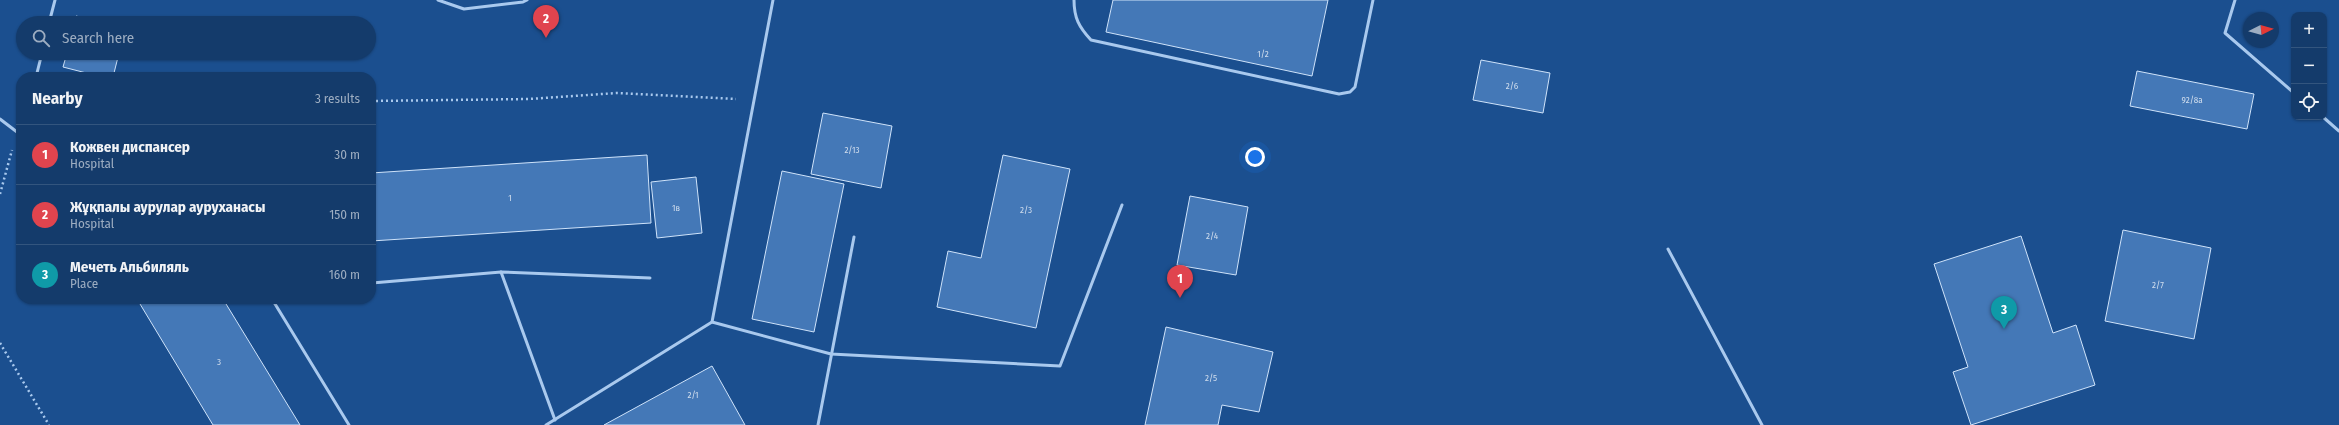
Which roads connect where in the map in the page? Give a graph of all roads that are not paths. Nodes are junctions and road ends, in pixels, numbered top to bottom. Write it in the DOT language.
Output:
graph roads {
  1 [pos="55,0"];
  2 [pos="438,0"];
  3 [pos="527,0"];
  4 [pos="773,0"];
  5 [pos="1074,0"];
  6 [pos="1373,0"];
  7 [pos="2234,0"];
  8 [pos="51,16"];
  9 [pos="40,60"];
  10 [pos="37,72"];
  11 [pos="2291,90"];
  12 [pos="0,119"];
  13 [pos="2326,120"];
  14 [pos="16,131"];
  15 [pos="2339,131"];
  16 [pos="1122,205"];
  17 [pos="854,237"];
  18 [pos="1668,250"];
  19 [pos="502,272"];
  20 [pos="650,278"];
  21 [pos="376,283"];
  22 [pos="275,304"];
  23 [pos="712,322"];
  24 [pos="831,354"];
  25 [pos="555,420"];
  26 [pos="348,425"];
  27 [pos="546,425"];
  28 [pos="818,425"];
  29 [pos="1762,425"];
  1 -- 8 [label="lane"];
  2 -- 3 [label="lane"];
  4 -- 23 [label="lane"];
  5 -- 6 [label="lane"];
  7 -- 11 [label="lane"];
  9 -- 10 [label="lane"];
  12 -- 14 [label="lane"];
  13 -- 15 [label="lane"];
  16 -- 24 [label="lane"];
  17 -- 24 [label="lane"];
  18 -- 29 [label="lane"];
  19 -- 20 [label="lane"];
  19 -- 21 [label="lane"];
  19 -- 25 [label="lane"];
  22 -- 26 [label="lane"];
  23 -- 24 [label="lane"];
  23 -- 25 [label="lane"];
  24 -- 28 [label="lane"];
  25 -- 27 [label="lane"];
}
